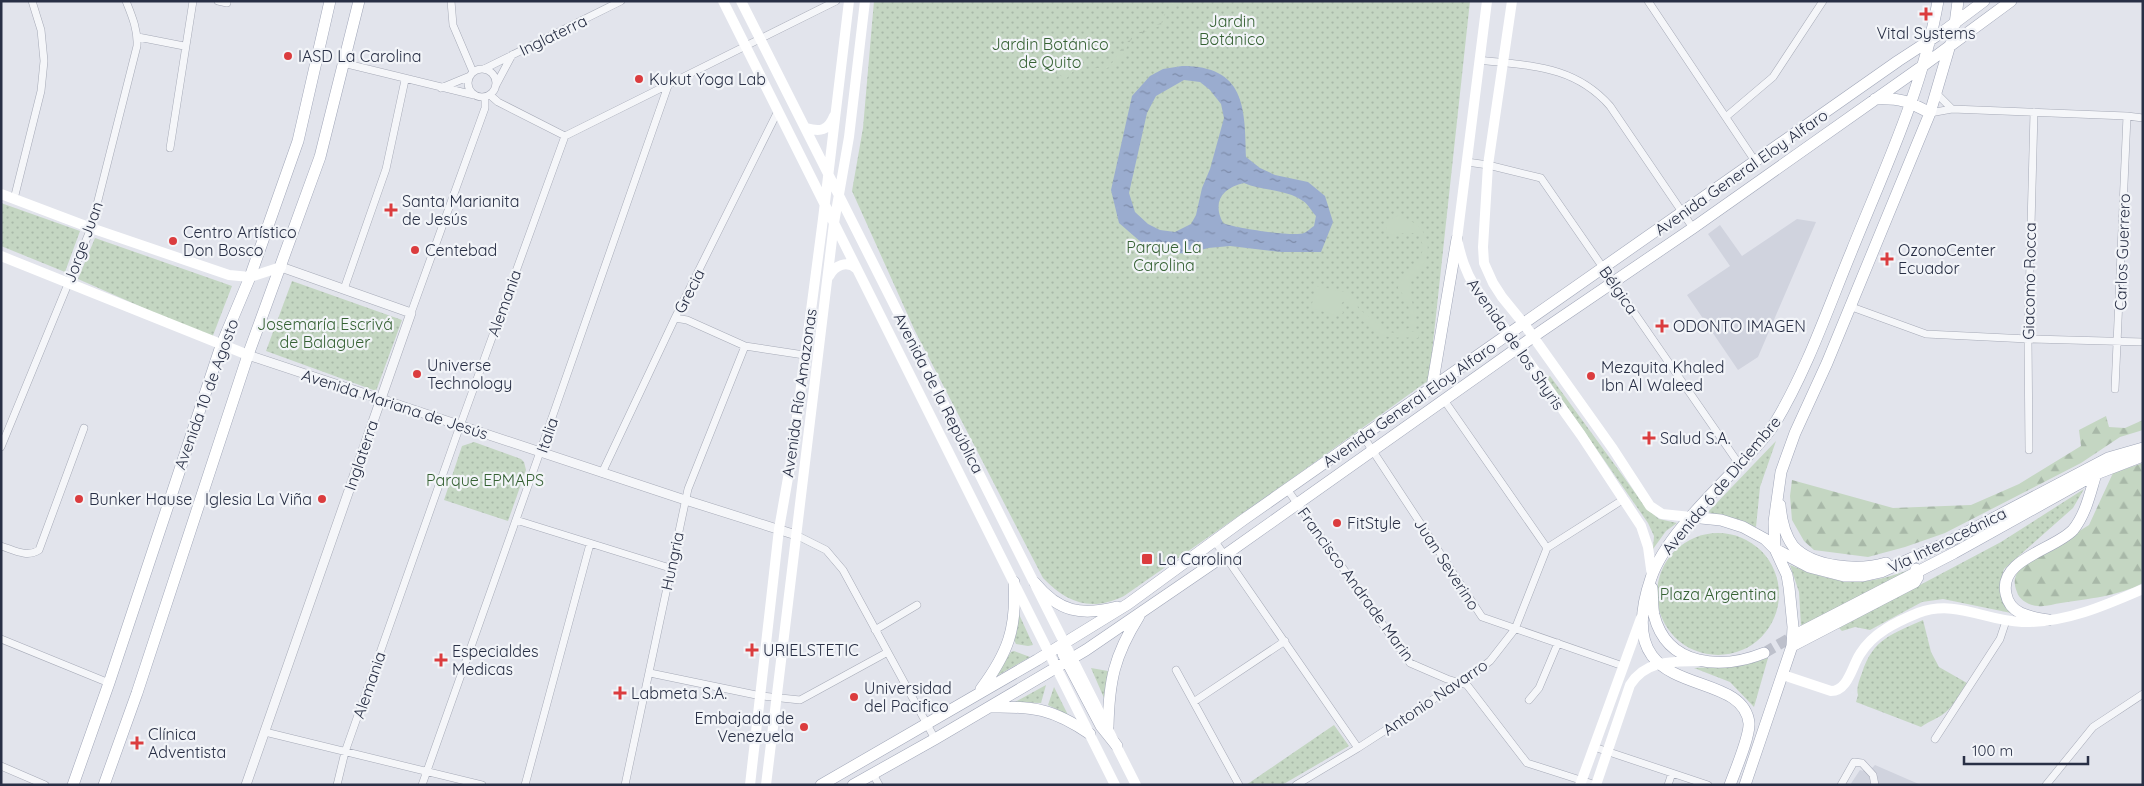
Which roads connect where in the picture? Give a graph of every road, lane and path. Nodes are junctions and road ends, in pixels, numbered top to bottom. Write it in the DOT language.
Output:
graph roads {
  1 [pos="32,1"];
  2 [pos="126,1"];
  3 [pos="192,1"];
  4 [pos="218,1"];
  5 [pos="330,1"];
  6 [pos="359,1"];
  7 [pos="451,1"];
  8 [pos="621,1"];
  9 [pos="723,1"];
  10 [pos="741,1"];
  11 [pos="836,1"];
  12 [pos="849,1"];
  13 [pos="865,1"];
  14 [pos="1487,1"];
  15 [pos="1512,1"];
  16 [pos="1648,1"];
  17 [pos="1938,1"];
  18 [pos="1958,1"];
  19 [pos="1984,1"];
  20 [pos="2010,1"];
  21 [pos="1823,2"];
  22 [pos="227,3"];
  23 [pos="1956,21"];
  24 [pos="138,37"];
  25 [pos="760,38"];
  26 [pos="1931,40"];
  27 [pos="184,46"];
  28 [pos="745,46"];
  29 [pos="1949,46"];
  30 [pos="512,55"];
  31 [pos="1479,60"];
  32 [pos="1504,62"];
  33 [pos="343,63"];
  34 [pos="1924,66"];
  35 [pos="484,70"];
  36 [pos="472,74"];
  37 [pos="405,80"];
  38 [pos="668,84"];
  39 [pos="496,86"];
  40 [pos="441,88"];
  41 [pos="1936,93"];
  42 [pos="474,96"];
  43 [pos="487,96"];
  44 [pos="1896,98"];
  45 [pos="1874,99"];
  46 [pos="1912,103"];
  47 [pos="838,107"];
  48 [pos="1952,109"];
  49 [pos="778,111"];
  50 [pos="2034,112"];
  51 [pos="1930,113"];
  52 [pos="1727,116"];
  53 [pos="2127,116"];
  54 [pos="2143,118"];
  55 [pos="1903,123"];
  56 [pos="806,128"];
  57 [pos="565,136"];
  58 [pos="170,148"];
  59 [pos="1755,161"];
  60 [pos="1467,162"];
  61 [pos="1488,165"];
  62 [pos="828,172"];
  63 [pos="1,194"];
  64 [pos="839,194"];
  65 [pos="14,199"];
  66 [pos="824,204"];
  67 [pos="1683,213"];
  68 [pos="834,223"];
  69 [pos="91,228"];
  70 [pos="1693,228"];
  71 [pos="1457,239"];
  72 [pos="1,256"];
  73 [pos="281,267"];
  74 [pos="857,269"];
  75 [pos="1604,269"];
  76 [pos="250,277"];
  77 [pos="828,279"];
  78 [pos="1613,281"];
  79 [pos="68,283"];
  80 [pos="344,289"];
  81 [pos="1849,306"];
  82 [pos="411,313"];
  83 [pos="676,318"];
  84 [pos="1524,324"];
  85 [pos="1509,335"];
  86 [pos="1533,337"];
  87 [pos="2028,339"];
  88 [pos="2118,342"];
  89 [pos="2143,342"];
  90 [pos="221,346"];
  91 [pos="745,346"];
  92 [pos="1518,348"];
  93 [pos="248,355"];
  94 [pos="804,355"];
  95 [pos="1432,387"];
  96 [pos="2115,389"];
  97 [pos="380,400"];
  98 [pos="1444,400"];
  99 [pos="460,426"];
  100 [pos="84,428"];
  101 [pos="1363,436"];
  102 [pos="1,447"];
  103 [pos="2143,448"];
  104 [pos="2029,450"];
  105 [pos="1373,451"];
  106 [pos="540,452"];
  107 [pos="2143,456"];
  108 [pos="1739,464"];
  109 [pos="2100,469"];
  110 [pos="602,473"];
  111 [pos="1778,486"];
  112 [pos="1287,489"];
  113 [pos="1624,499"];
  114 [pos="685,500"];
  115 [pos="1297,503"];
  116 [pos="1691,517"];
  117 [pos="516,520"];
  118 [pos="1990,526"];
  119 [pos="779,529"];
  120 [pos="796,535"];
  121 [pos="1214,540"];
  122 [pos="1950,541"];
  123 [pos="590,544"];
  124 [pos="1,546"];
  125 [pos="1936,547"];
  126 [pos="1547,548"];
  127 [pos="1775,550"];
  128 [pos="1225,555"];
  129 [pos="1911,559"];
  130 [pos="1941,560"];
  131 [pos="670,568"];
  132 [pos="1917,572"];
  133 [pos="1652,576"];
  134 [pos="1014,582"];
  135 [pos="1035,583"];
  136 [pos="2139,594"];
  137 [pos="1128,604"];
  138 [pos="917,605"];
  139 [pos="1142,610"];
  140 [pos="1641,618"];
  141 [pos="2048,620"];
  142 [pos="2006,621"];
  143 [pos="1515,629"];
  144 [pos="875,630"];
  145 [pos="1800,633"];
  146 [pos="1,639"];
  147 [pos="1285,641"];
  148 [pos="1065,643"];
  149 [pos="1558,643"];
  150 [pos="1792,646"];
  151 [pos="886,652"];
  152 [pos="1050,653"];
  153 [pos="1764,653"];
  154 [pos="1070,659"];
  155 [pos="1700,661"];
  156 [pos="1660,663"];
  157 [pos="1624,666"];
  158 [pos="1057,667"];
  159 [pos="1176,670"];
  160 [pos="650,673"];
  161 [pos="1782,675"];
  162 [pos="1458,682"];
  163 [pos="109,683"];
  164 [pos="978,693"];
  165 [pos="2143,694"];
  166 [pos="761,696"];
  167 [pos="777,699"];
  168 [pos="1529,700"];
  169 [pos="1195,702"];
  170 [pos="988,707"];
  171 [pos="926,724"];
  172 [pos="1108,727"];
  173 [pos="266,732"];
  174 [pos="1090,734"];
  175 [pos="1935,739"];
  176 [pos="935,740"];
  177 [pos="1117,746"];
  178 [pos="1594,747"];
  179 [pos="1358,748"];
  180 [pos="1608,751"];
  181 [pos="345,752"];
  182 [pos="1,766"];
  183 [pos="425,771"];
  184 [pos="1672,773"];
  185 [pos="873,774"];
  186 [pos="1305,783"];
  187 [pos="1581,783"];
  188 [pos="45,785"];
  189 [pos="73,785"];
  190 [pos="104,785"];
  191 [pos="246,785"];
  192 [pos="337,785"];
  193 [pos="422,785"];
  194 [pos="482,785"];
  195 [pos="525,785"];
  196 [pos="625,785"];
  197 [pos="750,785"];
  198 [pos="766,785"];
  199 [pos="820,785"];
  200 [pos="853,785"];
  201 [pos="879,785"];
  202 [pos="1115,785"];
  203 [pos="1136,785"];
  204 [pos="1239,785"];
  205 [pos="1296,785"];
  206 [pos="1596,785"];
  207 [pos="1668,785"];
  208 [pos="1708,785"];
  209 [pos="1730,785"];
  210 [pos="1746,785"];
  211 [pos="1841,785"];
  212 [pos="1875,785"];
  213 [pos="2046,785"];
  1 -- 65 [label="street"];
  2 -- 24 [label="street"];
  3 -- 27 [label="street"];
  4 -- 22 [label="street"];
  5 -- 76 [label="main road, Avenida 10 de Agosto"];
  6 -- 33 [label="main road, Avenida 10 de Agosto"];
  7 -- 36 [label="street"];
  8 -- 30 [label="street, Inglaterra"];
  9 -- 28 [label="main road, Avenida de la República"];
  10 -- 25 [label="main road, Avenida de la República"];
  11 -- 25 [label="street"];
  12 -- 47 [label="main road, Avenida Río Amazonas"];
  13 -- 64 [label="main road, Avenida Río Amazonas"];
  14 -- 31 [label="main road, Avenida de los Shyris"];
  15 -- 32 [label="main road, Avenida de los Shyris"];
  16 -- 52 [label="street"];
  17 -- 26 [label="main road, Avenida 6 de Diciembre"];
  18 -- 23 [label="main road, Avenida 6 de Diciembre"];
  19 -- 23 [label="main road, Avenida General Eloy Alfaro"];
  20 -- 29 [label="main road, Avenida General Eloy Alfaro"];
  21 -- 52 [label="street"];
  23 -- 26 [label="main road, Avenida General Eloy Alfaro"];
  23 -- 29 [label="main road, Avenida 6 de Diciembre"];
  24 -- 27 [label="street"];
  24 -- 69 [label="street, Jorge Juan"];
  25 -- 28 [label="street"];
  25 -- 56 [label="main road, Avenida de la República"];
  26 -- 34 [label="main road, Avenida 6 de Diciembre"];
  26 -- 59 [label="main road, Avenida General Eloy Alfaro"];
  27 -- 58 [label="street"];
  28 -- 38 [label="street"];
  28 -- 49 [label="main road, Avenida de la República"];
  29 -- 34 [label="main road, Avenida General Eloy Alfaro"];
  29 -- 41 [label="main road, Avenida 6 de Diciembre"];
  30 -- 35 [label="street, Inglaterra"];
  30 -- 39 [label="street, Inglaterra"];
  31 -- 32 [label="street"];
  31 -- 60 [label="main road, Avenida de los Shyris"];
  32 -- 61 [label="main road, Avenida de los Shyris"];
  32 -- 67 [label="street"];
  33 -- 37 [label="street"];
  33 -- 73 [label="main road, Avenida 10 de Agosto"];
  34 -- 45 [label="main road, Avenida General Eloy Alfaro"];
  34 -- 46 [label="main road, Avenida 6 de Diciembre"];
  35 -- 36 [label="street"];
  35 -- 39 [label="street"];
  36 -- 40 [label="street"];
  36 -- 42 [label="street"];
  37 -- 40 [label="street"];
  37 -- 80 [label="street"];
  38 -- 57 [label="street"];
  38 -- 106 [label="street, Italia"];
  39 -- 43 [label="street"];
  40 -- 42 [label="street"];
  41 -- 48 [label="street"];
  41 -- 51 [label="main road, Avenida 6 de Diciembre"];
  42 -- 43 [label="street"];
  43 -- 57 [label="street"];
  43 -- 82 [label="street, Inglaterra"];
  44 -- 45 [label="main road"];
  44 -- 46 [label="main road"];
  44 -- 55 [label="main road"];
  45 -- 70 [label="main road, Avenida General Eloy Alfaro"];
  46 -- 51 [label="main road"];
  46 -- 55 [label="main road, Avenida 6 de Diciembre"];
  47 -- 56 [label="main road"];
  47 -- 62 [label="main road, Avenida Río Amazonas"];
  48 -- 50 [label="street"];
  48 -- 51 [label="street"];
  49 -- 66 [label="main road, Avenida de la República"];
  49 -- 83 [label="street, Grecia"];
  50 -- 53 [label="street"];
  50 -- 87 [label="street, Giacomo Rocca"];
  51 -- 81 [label="main road, Avenida 6 de Diciembre"];
  52 -- 59 [label="street"];
  53 -- 54 [label="street"];
  53 -- 88 [label="street, Carlos Guerrero"];
  55 -- 108 [label="main road, Avenida 6 de Diciembre"];
  56 -- 62 [label="main road, Avenida de la República"];
  57 -- 99 [label="street, Alemania"];
  59 -- 67 [label="main road, Avenida General Eloy Alfaro"];
  60 -- 61 [label="street, Bélgica"];
  60 -- 71 [label="main road, Avenida de los Shyris"];
  61 -- 75 [label="street, Bélgica"];
  61 -- 84 [label="main road, Avenida de los Shyris"];
  62 -- 64 [label="main road, Avenida de la República"];
  62 -- 66 [label="main road, Avenida Río Amazonas"];
  63 -- 65 [label="main road"];
  64 -- 68 [label="main road, Avenida Río Amazonas"];
  64 -- 135 [label="main road, Avenida de la República"];
  65 -- 69 [label="main road"];
  66 -- 68 [label="main road, Avenida de la República"];
  66 -- 94 [label="main road, Avenida Río Amazonas"];
  67 -- 70 [label="street"];
  67 -- 75 [label="main road, Avenida General Eloy Alfaro"];
  68 -- 74 [label="main road, Avenida de la República"];
  68 -- 77 [label="main road, Avenida Río Amazonas"];
  69 -- 76 [label="main road"];
  69 -- 79 [label="street, Jorge Juan"];
  70 -- 78 [label="main road, Avenida General Eloy Alfaro"];
  71 -- 85 [label="main road, Avenida de los Shyris"];
  71 -- 95 [label="main road"];
  72 -- 79 [label="main road, Avenida Mariana de Jesús"];
  73 -- 76 [label="main road"];
  73 -- 80 [label="street"];
  73 -- 93 [label="main road, Avenida 10 de Agosto"];
  74 -- 77 [label="main road"];
  74 -- 134 [label="main road, Avenida de la República"];
  75 -- 78 [label="street, Bélgica"];
  75 -- 84 [label="main road, Avenida General Eloy Alfaro"];
  76 -- 90 [label="main road, Avenida 10 de Agosto"];
  77 -- 120 [label="main road, Avenida Río Amazonas"];
  78 -- 86 [label="main road, Avenida General Eloy Alfaro"];
  78 -- 108 [label="street, Bélgica"];
  79 -- 90 [label="main road, Avenida Mariana de Jesús"];
  79 -- 102 [label="street, Jorge Juan"];
  80 -- 82 [label="street"];
  81 -- 87 [label="street"];
  81 -- 111 [label="main road, Avenida 6 de Diciembre"];
  82 -- 97 [label="street, Inglaterra"];
  83 -- 91 [label="street"];
  83 -- 110 [label="street, Grecia"];
  84 -- 85 [label="main road, Avenida General Eloy Alfaro"];
  84 -- 86 [label="main road, Avenida de los Shyris"];
  85 -- 92 [label="main road, Avenida de los Shyris"];
  85 -- 95 [label="main road, Avenida General Eloy Alfaro"];
  86 -- 92 [label="main road, Avenida General Eloy Alfaro"];
  86 -- 116 [label="main road, Avenida de los Shyris"];
  87 -- 88 [label="street"];
  87 -- 104 [label="street, Giacomo Rocca"];
  88 -- 89 [label="street"];
  88 -- 96 [label="street, Carlos Guerrero"];
  90 -- 93 [label="main road, Avenida Mariana de Jesús"];
  90 -- 163 [label="main road, Avenida 10 de Agosto"];
  91 -- 94 [label="street"];
  91 -- 114 [label="street, Hungria"];
  92 -- 98 [label="main road, Avenida General Eloy Alfaro"];
  92 -- 113 [label="main road, Avenida de los Shyris"];
  93 -- 97 [label="street, Avenida Mariana de Jesús"];
  93 -- 190 [label="main road, Avenida 10 de Agosto"];
  94 -- 119 [label="main road, Avenida Río Amazonas"];
  95 -- 101 [label="main road, Avenida General Eloy Alfaro"];
  97 -- 99 [label="street, Avenida Mariana de Jesús"];
  97 -- 173 [label="street, Inglaterra"];
  98 -- 105 [label="main road, Avenida General Eloy Alfaro"];
  98 -- 126 [label="street"];
  99 -- 106 [label="street, Avenida Mariana de Jesús"];
  99 -- 181 [label="street, Alemania"];
  100 -- 124 [label="street"];
  101 -- 105 [label="street, Juan Severino"];
  101 -- 112 [label="main road, Avenida General Eloy Alfaro"];
  103 -- 109 [label="main road, Vía Interoceánica"];
  105 -- 115 [label="main road, Avenida General Eloy Alfaro"];
  105 -- 143 [label="street, Juan Severino"];
  106 -- 110 [label="street, Avenida Mariana de Jesús"];
  106 -- 117 [label="street, Italia"];
  107 -- 109 [label="main road, Vía Interoceánica"];
  108 -- 116 [label="main road, Avenida 6 de Diciembre"];
  109 -- 118 [label="main road, Vía Interoceánica"];
  109 -- 141 [label="main road"];
  110 -- 114 [label="street, Avenida Mariana de Jesús"];
  111 -- 122 [label="main road"];
  111 -- 127 [label="main road, Avenida 6 de Diciembre"];
  112 -- 115 [label="street, Francisco Andrade Marin"];
  112 -- 121 [label="main road, Avenida General Eloy Alfaro"];
  113 -- 126 [label="street"];
  113 -- 133 [label="main road, Avenida de los Shyris"];
  114 -- 119 [label="street, Avenida Mariana de Jesús"];
  114 -- 131 [label="street, Hungria"];
  115 -- 128 [label="main road, Avenida General Eloy Alfaro"];
  115 -- 162 [label="street, Francisco Andrade Marin"];
  116 -- 127 [label="main road, Vía Interoceánica"];
  116 -- 133 [label="main road, Avenida 6 de Diciembre"];
  117 -- 123 [label="street"];
  117 -- 183 [label="street, Italia"];
  118 -- 122 [label="main road, Vía Interoceánica"];
  118 -- 130 [label="main road, Vía Interoceánica"];
  119 -- 120 [label="street, Avenida Mariana de Jesús"];
  119 -- 166 [label="main road, Avenida Río Amazonas"];
  120 -- 144 [label="street"];
  120 -- 167 [label="main road, Avenida Río Amazonas"];
  121 -- 128 [label="street"];
  121 -- 137 [label="main road, Avenida General Eloy Alfaro"];
  122 -- 125 [label="main road, Vía Interoceánica"];
  123 -- 131 [label="street"];
  123 -- 195 [label="street"];
  125 -- 129 [label="main road, Vía Interoceánica"];
  125 -- 130 [label="main road"];
  126 -- 143 [label="street, Antonio Navarro"];
  127 -- 129 [label="main road, Vía Interoceánica"];
  127 -- 150 [label="main road, Avenida 6 de Diciembre"];
  128 -- 139 [label="main road, Avenida General Eloy Alfaro"];
  128 -- 147 [label="street"];
  129 -- 132 [label="main road"];
  130 -- 132 [label="main road, Vía Interoceánica"];
  131 -- 160 [label="street, Hungria"];
  132 -- 145 [label="main road, Vía Interoceánica"];
  132 -- 150 [label="main road"];
  133 -- 140 [label="main road, Avenida 6 de Diciembre"];
  133 -- 155 [label="main road"];
  134 -- 152 [label="main road, Avenida de la República"];
  134 -- 164 [label="main road"];
  135 -- 137 [label="main road"];
  135 -- 148 [label="main road, Avenida de la República"];
  136 -- 141 [label="main road"];
  137 -- 148 [label="main road, Avenida General Eloy Alfaro"];
  138 -- 144 [label="street"];
  139 -- 154 [label="main road, Avenida General Eloy Alfaro"];
  139 -- 172 [label="main road"];
  140 -- 156 [label="main road, Avenida 6 de Diciembre"];
  140 -- 157 [label="main road"];
  141 -- 142 [label="main road"];
  142 -- 161 [label="main road"];
  142 -- 175 [label="street"];
  143 -- 149 [label="street, Juan Severino"];
  143 -- 162 [label="street, Antonio Navarro"];
  144 -- 151 [label="street"];
  146 -- 163 [label="street"];
  147 -- 169 [label="street"];
  147 -- 179 [label="street"];
  148 -- 152 [label="main road, Avenida General Eloy Alfaro"];
  148 -- 154 [label="main road, Avenida de la República"];
  149 -- 157 [label="street, Juan Severino"];
  149 -- 168 [label="street"];
  150 -- 161 [label="main road, Avenida 6 de Diciembre"];
  151 -- 167 [label="street"];
  151 -- 171 [label="street"];
  152 -- 154 [label="main road"];
  152 -- 158 [label="main road, Avenida de la República"];
  152 -- 164 [label="main road, Avenida General Eloy Alfaro"];
  153 -- 155 [label="main road"];
  154 -- 158 [label="main road, Avenida General Eloy Alfaro"];
  154 -- 172 [label="main road, Avenida de la República"];
  154 -- 177 [label="main road"];
  155 -- 156 [label="main road"];
  156 -- 180 [label="main road"];
  156 -- 209 [label="main road, Avenida 6 de Diciembre"];
  157 -- 178 [label="main road"];
  158 -- 170 [label="main road, Avenida General Eloy Alfaro"];
  158 -- 174 [label="main road, Avenida de la República"];
  159 -- 169 [label="street"];
  160 -- 166 [label="street"];
  160 -- 196 [label="street, Hungria"];
  161 -- 210 [label="main road, Avenida 6 de Diciembre"];
  162 -- 179 [label="street, Antonio Navarro"];
  162 -- 187 [label="street, Francisco Andrade Marin"];
  163 -- 189 [label="main road, Avenida 10 de Agosto"];
  164 -- 171 [label="main road, Avenida General Eloy Alfaro"];
  165 -- 213 [label="street"];
  166 -- 167 [label="street"];
  166 -- 197 [label="main road, Avenida Río Amazonas"];
  167 -- 198 [label="main road, Avenida Río Amazonas"];
  169 -- 204 [label="street"];
  170 -- 174 [label="main road"];
  170 -- 176 [label="main road, Avenida General Eloy Alfaro"];
  171 -- 176 [label="street"];
  171 -- 199 [label="main road, Avenida General Eloy Alfaro"];
  172 -- 177 [label="main road, Avenida de la República"];
  173 -- 181 [label="street"];
  173 -- 191 [label="street, Inglaterra"];
  174 -- 202 [label="main road, Avenida de la República"];
  176 -- 185 [label="main road, Avenida General Eloy Alfaro"];
  177 -- 203 [label="main road, Avenida de la República"];
  178 -- 180 [label="street"];
  178 -- 187 [label="main road"];
  179 -- 186 [label="street, Antonio Navarro"];
  180 -- 184 [label="street"];
  180 -- 206 [label="main road"];
  181 -- 183 [label="street"];
  181 -- 192 [label="street, Alemania"];
  182 -- 188 [label="street"];
  183 -- 193 [label="street, Italia"];
  183 -- 194 [label="street"];
  184 -- 207 [label="street"];
  184 -- 208 [label="street"];
  185 -- 200 [label="main road, Avenida General Eloy Alfaro"];
  185 -- 201 [label="street"];
  186 -- 205 [label="street, Antonio Navarro"];
  187 -- 206 [label="street, Francisco Andrade Marin"];
  211 -- 212 [label="street"];
}
